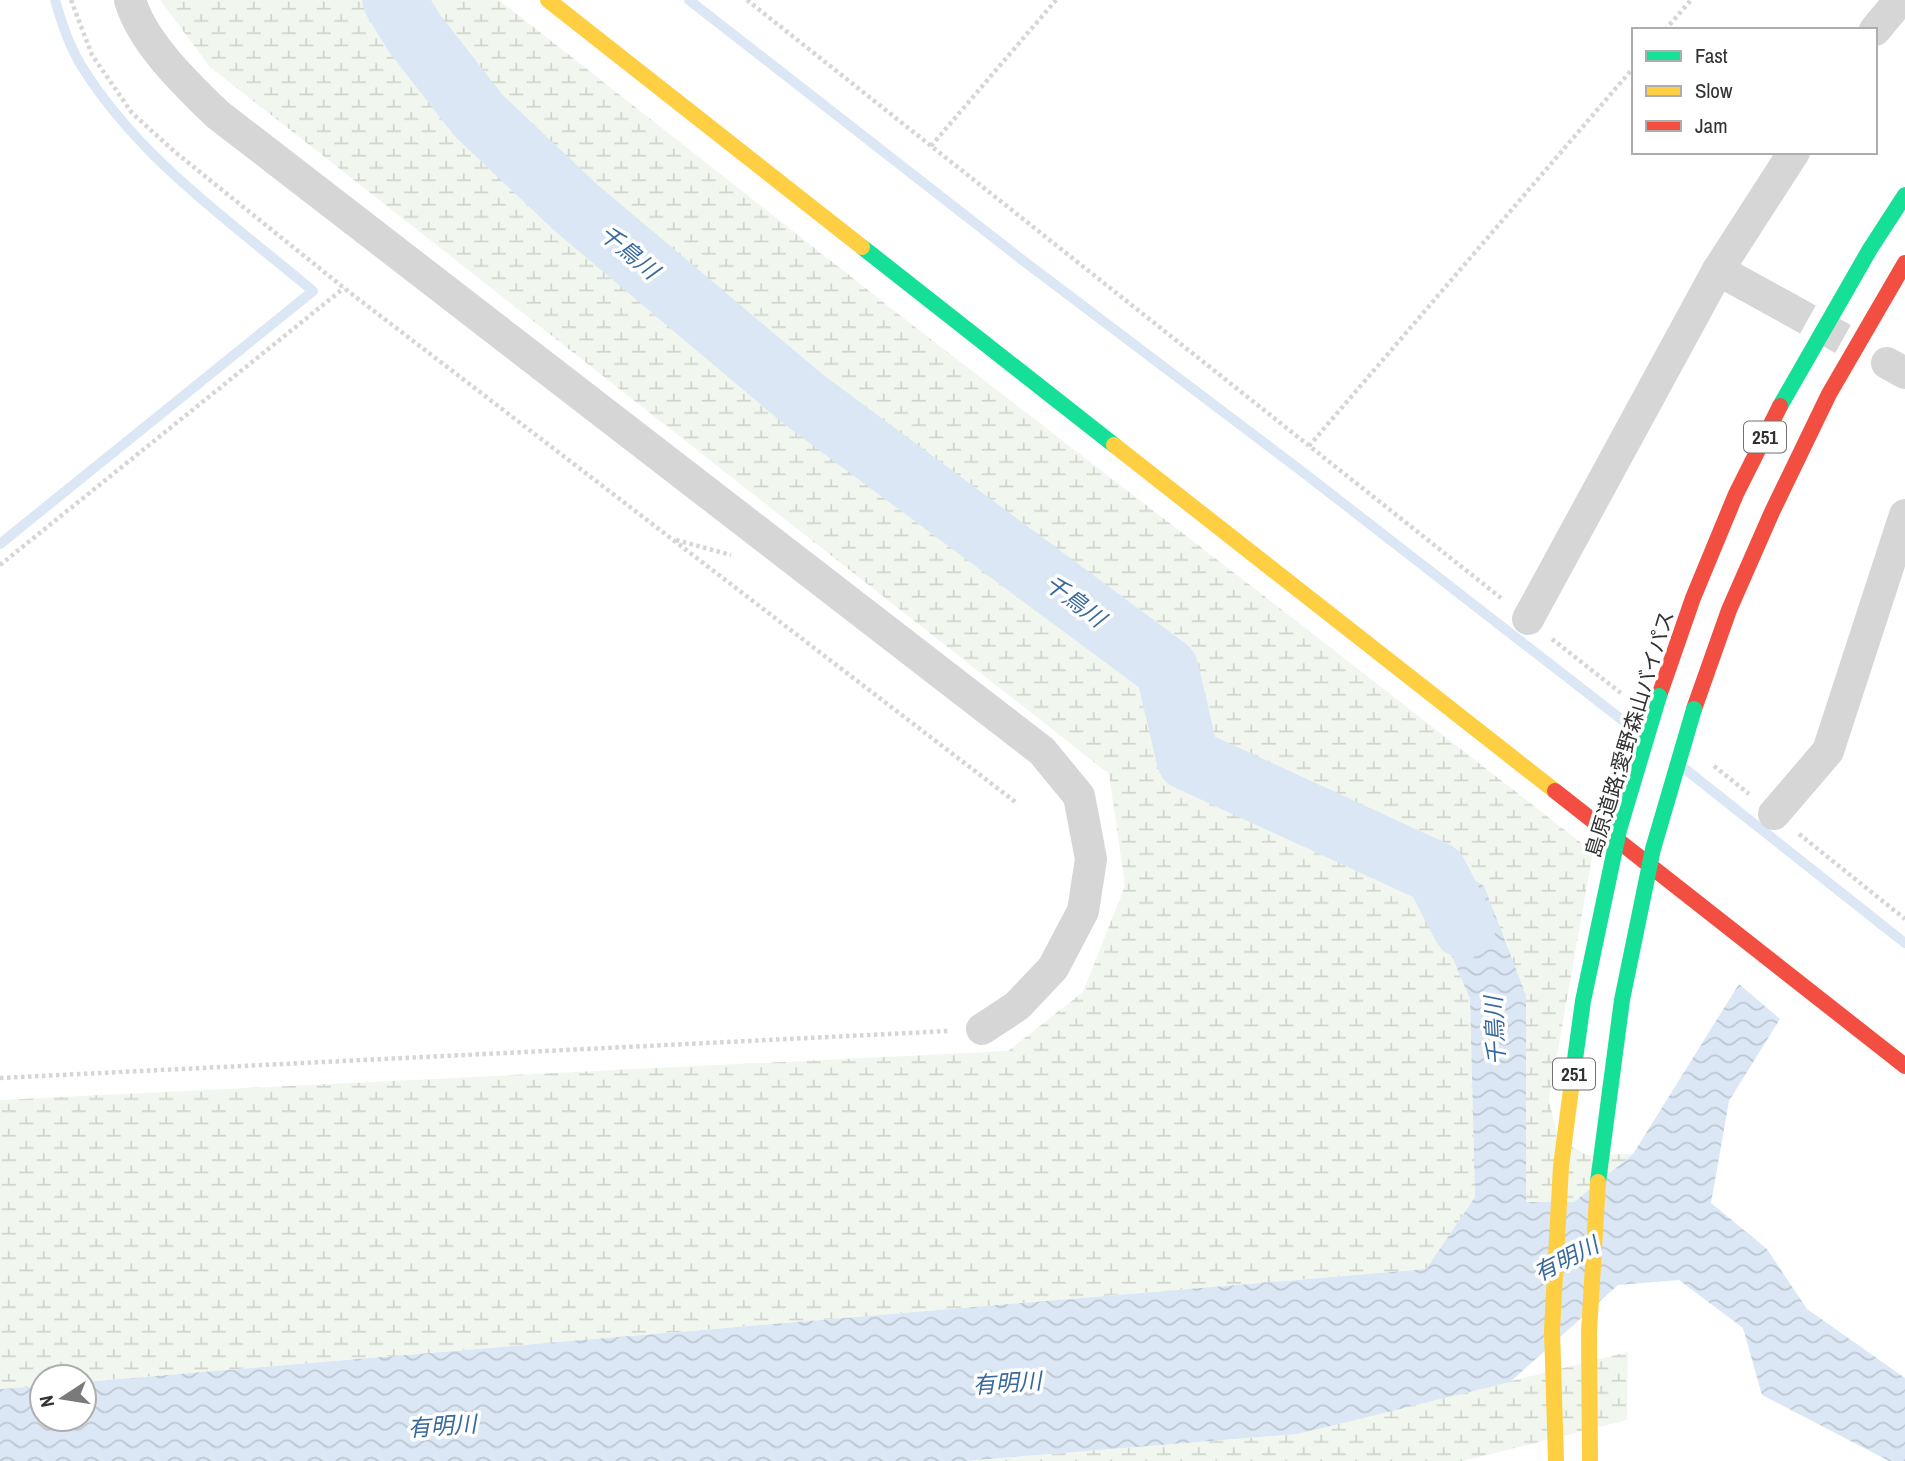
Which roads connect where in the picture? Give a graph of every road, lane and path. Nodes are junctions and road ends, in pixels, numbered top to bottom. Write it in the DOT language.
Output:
graph roads {
  1 [pos="71,0"];
  2 [pos="130,0"];
  3 [pos="548,0"];
  4 [pos="747,0"];
  5 [pos="1056,0"];
  6 [pos="1691,0"];
  7 [pos="1900,0"];
  8 [pos="1667,28"];
  9 [pos="1877,28"];
  10 [pos="1632,69"];
  11 [pos="931,146"];
  12 [pos="1793,154"];
  13 [pos="1905,195"];
  14 [pos="1905,263"];
  15 [pos="1718,270"];
  16 [pos="344,288"];
  17 [pos="1780,304"];
  18 [pos="1309,446"];
  19 [pos="1905,516"];
  20 [pos="0,565"];
  21 [pos="1528,620"];
  22 [pos="1624,695"];
  23 [pos="1710,763"];
  24 [pos="1018,804"];
  25 [pos="1774,814"];
  26 [pos="1905,919"];
  27 [pos="982,1029"];
  28 [pos="1905,1066"];
  29 [pos="0,1078"];
  30 [pos="1556,1461"];
  31 [pos="1590,1461"];
  1 -- 16 [label="path"];
  2 -- 27 [label="street"];
  3 -- 28 [label="main road"];
  4 -- 11 [label="path"];
  5 -- 11 [label="path"];
  6 -- 8 [label="path"];
  7 -- 9 [label="street"];
  10 -- 18 [label="path"];
  11 -- 18 [label="path"];
  12 -- 15 [label="street"];
  13 -- 30 [label="main road, 島原道路;愛野森山バイパス / 251, bridge"];
  14 -- 31 [label="main road, 251, bridge"];
  15 -- 17 [label="street"];
  15 -- 21 [label="street"];
  16 -- 20 [label="path"];
  16 -- 24 [label="path"];
  18 -- 21 [label="path"];
  19 -- 25 [label="street"];
  21 -- 22 [label="path"];
  23 -- 25 [label="path"];
  25 -- 26 [label="path"];
  27 -- 29 [label="path"];
}
